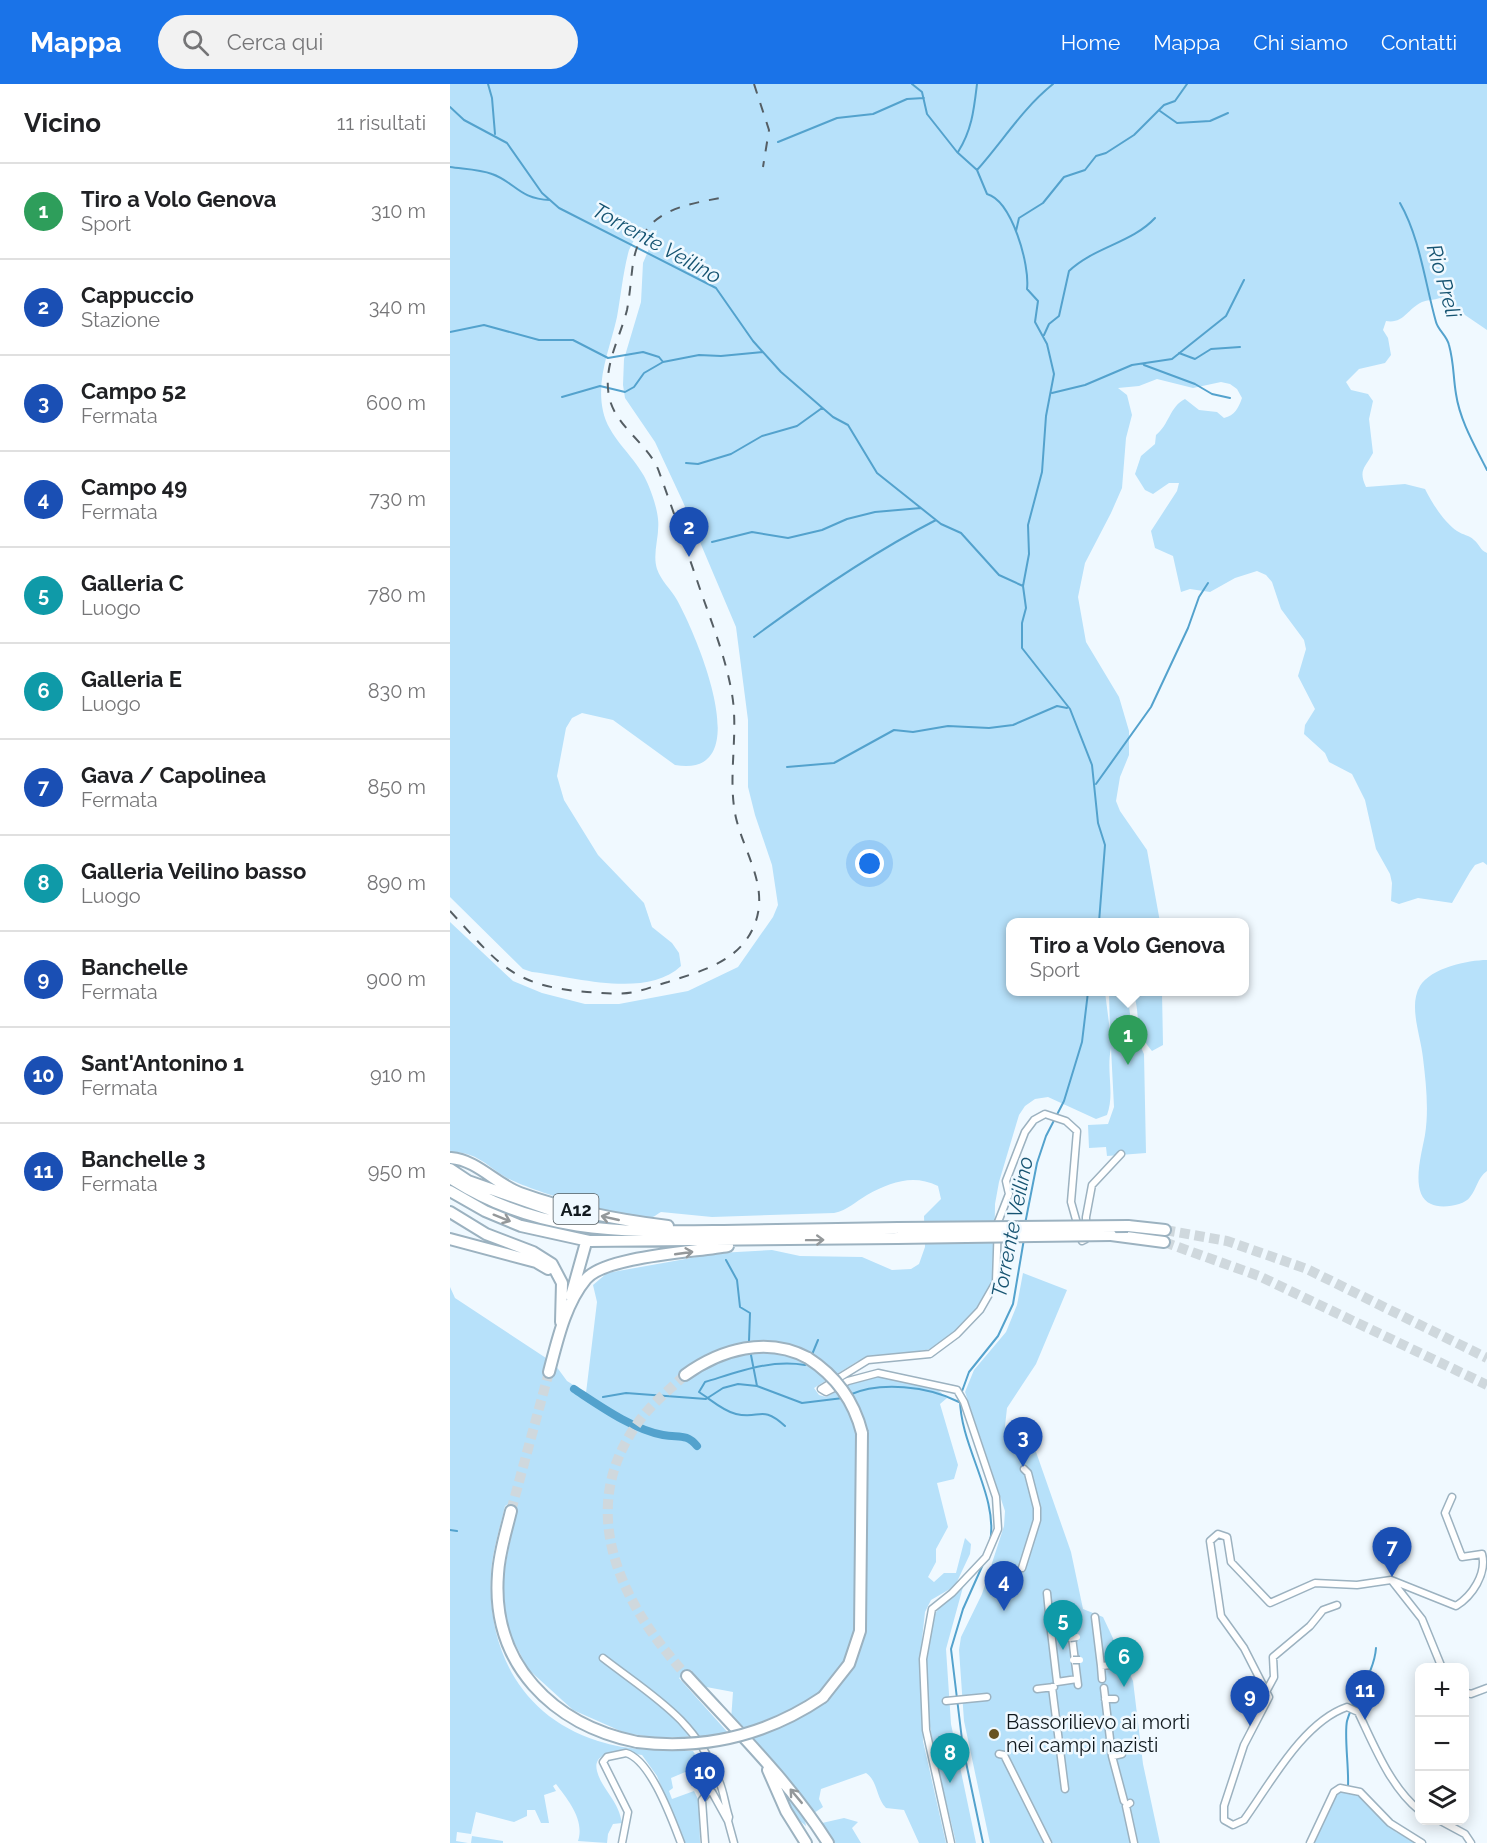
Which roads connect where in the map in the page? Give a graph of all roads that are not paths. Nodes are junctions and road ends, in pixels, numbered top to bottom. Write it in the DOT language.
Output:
graph roads {
  1 [pos="1121,1154"];
  2 [pos="451,1164"];
  3 [pos="450,1178"];
  4 [pos="450,1191"];
  5 [pos="450,1212"];
  6 [pos="568,1216"];
  7 [pos="1165,1230"];
  8 [pos="710,1231"];
  9 [pos="1128,1231"];
  10 [pos="898,1233"];
  11 [pos="450,1239"];
  12 [pos="757,1241"];
  13 [pos="1164,1242"];
  14 [pos="585,1246"];
  15 [pos="562,1301"];
  16 [pos="567,1314"];
  17 [pos="561,1329"];
  18 [pos="549,1372"];
  19 [pos="686,1375"];
  20 [pos="1024,1469"];
  21 [pos="1452,1497"];
  22 [pos="511,1511"];
  23 [pos="1022,1568"];
  24 [pos="1487,1576"];
  25 [pos="1391,1580"];
  26 [pos="1047,1593"];
  27 [pos="1337,1605"];
  28 [pos="1095,1617"];
  29 [pos="1050,1623"];
  30 [pos="603,1658"];
  31 [pos="1440,1663"];
  32 [pos="1111,1665"];
  33 [pos="1101,1666"];
  34 [pos="687,1676"];
  35 [pos="1102,1679"];
  36 [pos="1104,1688"];
  37 [pos="1487,1688"];
  38 [pos="1037,1689"];
  39 [pos="1267,1690"];
  40 [pos="1469,1693"];
  41 [pos="987,1697"];
  42 [pos="1105,1699"];
  43 [pos="1115,1699"];
  44 [pos="946,1701"];
  45 [pos="999,1754"];
  46 [pos="1122,1754"];
  47 [pos="1113,1756"];
  48 [pos="764,1761"];
  49 [pos="1065,1789"];
  50 [pos="1415,1807"];
  51 [pos="728,1821"];
  52 [pos="1448,1825"];
  53 [pos="622,1843"];
  54 [pos="681,1843"];
  55 [pos="705,1843"];
  56 [pos="734,1843"];
  57 [pos="806,1843"];
  58 [pos="828,1843"];
  59 [pos="951,1843"];
  60 [pos="1048,1843"];
  61 [pos="1134,1843"];
  62 [pos="1310,1843"];
  63 [pos="1422,1843"];
  64 [pos="1471,1843"];
  1 -- 59 [label="street"];
  2 -- 6 [label="highway"];
  8 -- 2 [label="highway, A12, one-way"];
  3 -- 8 [label="highway"];
  4 -- 12 [label="highway, one-way"];
  5 -- 15 [label="highway"];
  7 -- 9 [label="highway"];
  8 -- 10 [label="highway"];
  9 -- 10 [label="highway, bridge"];
  9 -- 13 [label="highway"];
  12 -- 10 [label="highway, one-way"];
  11 -- 15 [label="highway"];
  16 -- 12 [label="highway, one-way"];
  14 -- 16 [label="highway"];
  15 -- 17 [label="highway"];
  16 -- 17 [label="highway"];
  17 -- 18 [label="highway"];
  19 -- 22 [label="highway, bridge"];
  20 -- 23 [label="street"];
  21 -- 24 [label="street"];
  24 -- 25 [label="street"];
  25 -- 31 [label="street"];
  25 -- 39 [label="street"];
  26 -- 29 [label="street"];
  27 -- 39 [label="street"];
  28 -- 33 [label="street"];
  29 -- 29 [label="street"];
  30 -- 51 [label="street"];
  32 -- 33 [label="street"];
  33 -- 35 [label="street"];
  34 -- 48 [label="highway"];
  36 -- 42 [label="street"];
  37 -- 40 [label="street"];
  38 -- 49 [label="street"];
  39 -- 50 [label="street"];
  41 -- 44 [label="street"];
  42 -- 43 [label="street"];
  42 -- 47 [label="street"];
  45 -- 60 [label="street"];
  46 -- 47 [label="street"];
  47 -- 61 [label="street"];
  48 -- 57 [label="highway"];
  58 -- 48 [label="highway, one-way"];
  51 -- 55 [label="street"];
  51 -- 56 [label="street"];
  52 -- 64 [label="street"];
  53 -- 54 [label="street"];
  62 -- 63 [label="street"];
}
